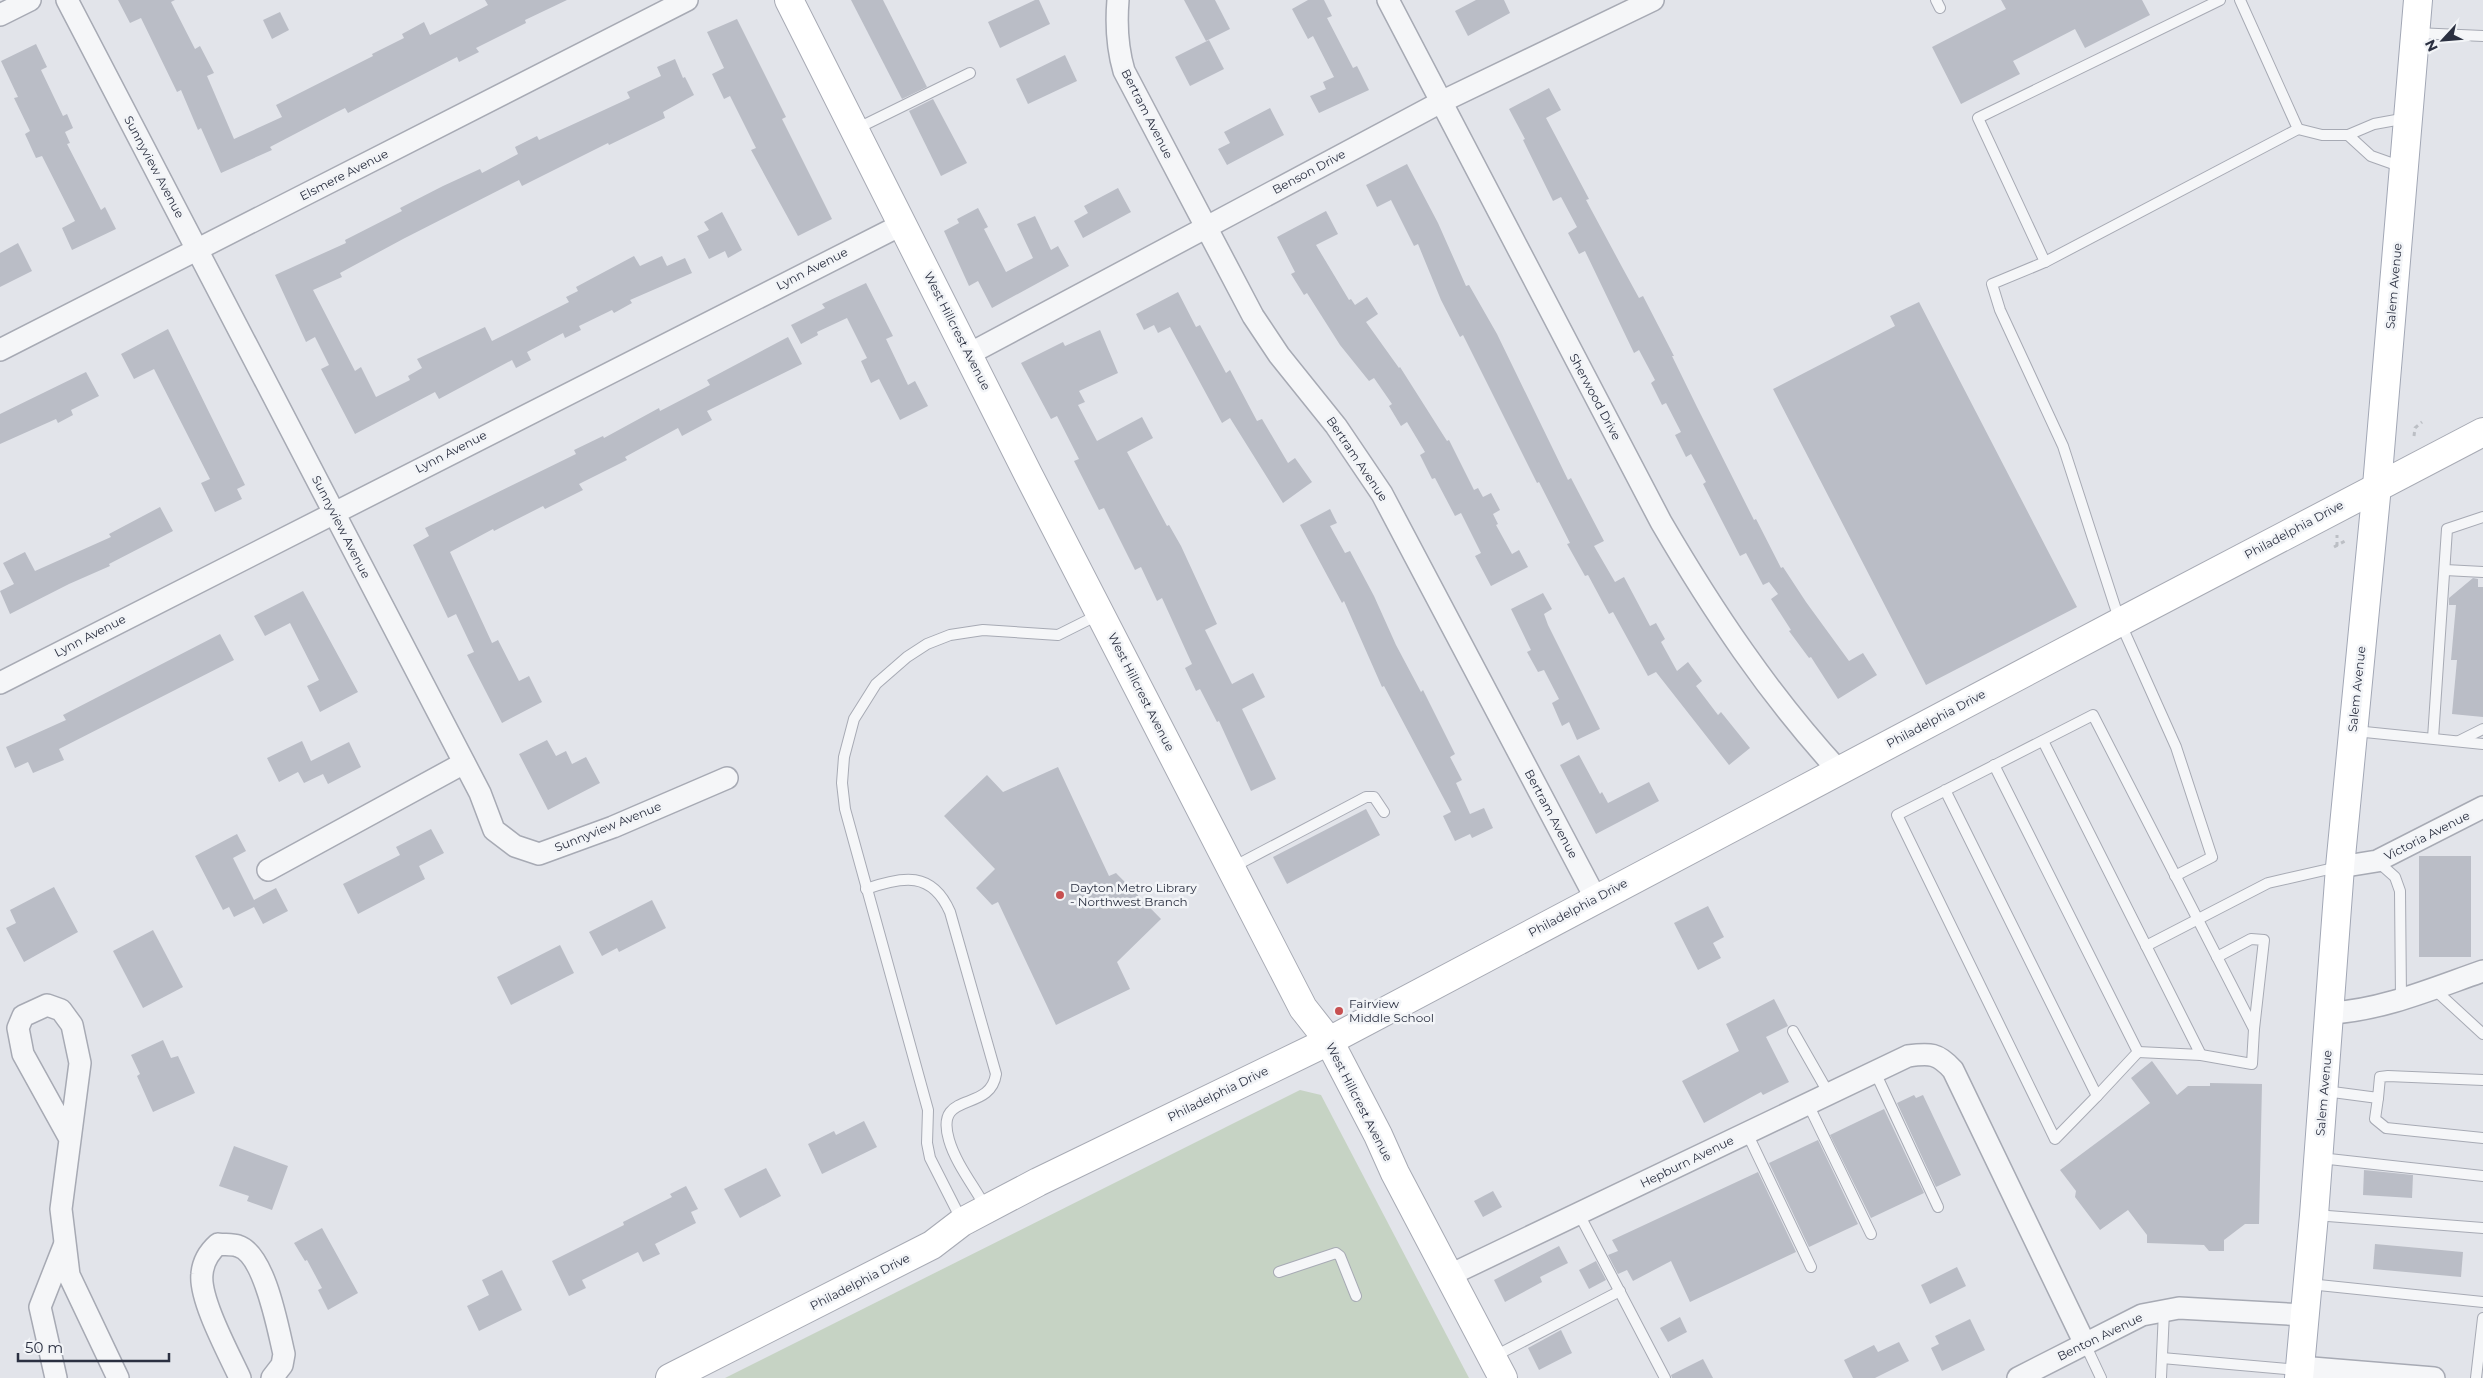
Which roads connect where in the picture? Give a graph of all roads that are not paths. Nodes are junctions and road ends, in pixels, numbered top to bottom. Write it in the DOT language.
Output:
graph roads {
  1 [pos="30,0"];
  2 [pos="67,0"];
  3 [pos="687,0"];
  4 [pos="789,0"];
  5 [pos="1118,0"];
  6 [pos="1388,0"];
  7 [pos="1653,0"];
  8 [pos="2220,0"];
  9 [pos="2240,0"];
  10 [pos="2418,0"];
  11 [pos="0,15"];
  12 [pos="2416,33"];
  13 [pos="2483,36"];
  14 [pos="970,73"];
  15 [pos="1441,102"];
  16 [pos="2408,118"];
  17 [pos="2298,129"];
  18 [pos="855,130"];
  19 [pos="2348,136"];
  20 [pos="2404,167"];
  21 [pos="902,224"];
  22 [pos="1205,227"];
  23 [pos="197,249"];
  24 [pos="2045,262"];
  25 [pos="0,350"];
  26 [pos="969,354"];
  27 [pos="2483,432"];
  28 [pos="2377,486"];
  29 [pos="333,512"];
  30 [pos="2483,517"];
  31 [pos="2445,570"];
  32 [pos="2483,572"];
  33 [pos="1100,614"];
  34 [pos="2120,622"];
  35 [pos="0,683"];
  36 [pos="2483,729"];
  37 [pos="2353,731"];
  38 [pos="2433,738"];
  39 [pos="2043,741"];
  40 [pos="2460,741"];
  41 [pos="2483,744"];
  42 [pos="464,763"];
  43 [pos="1994,765"];
  44 [pos="1839,771"];
  45 [pos="727,778"];
  46 [pos="1945,790"];
  47 [pos="2483,807"];
  48 [pos="1384,812"];
  49 [pos="2377,861"];
  50 [pos="2340,867"];
  51 [pos="1232,868"];
  52 [pos="268,870"];
  53 [pos="2175,876"];
  54 [pos="866,889"];
  55 [pos="1596,899"];
  56 [pos="2198,920"];
  57 [pos="2146,946"];
  58 [pos="2217,958"];
  59 [pos="2483,971"];
  60 [pos="2434,988"];
  61 [pos="2400,999"];
  62 [pos="2331,1013"];
  63 [pos="2254,1029"];
  64 [pos="1793,1031"];
  65 [pos="2483,1034"];
  66 [pos="1329,1041"];
  67 [pos="2138,1052"];
  68 [pos="2201,1055"];
  69 [pos="1875,1072"];
  70 [pos="2483,1080"];
  71 [pos="2324,1091"];
  72 [pos="1829,1094"];
  73 [pos="2097,1096"];
  74 [pos="2378,1098"];
  75 [pos="1808,1104"];
  76 [pos="947,1126"];
  77 [pos="929,1127"];
  78 [pos="1746,1133"];
  79 [pos="2483,1138"];
  80 [pos="70,1139"];
  81 [pos="2319,1158"];
  82 [pos="2483,1176"];
  83 [pos="1938,1207"];
  84 [pos="986,1209"];
  85 [pos="1579,1214"];
  86 [pos="2314,1214"];
  87 [pos="962,1222"];
  88 [pos="2483,1228"];
  89 [pos="1871,1234"];
  90 [pos="65,1244"];
  91 [pos="1811,1267"];
  92 [pos="1279,1272"];
  93 [pos="1448,1276"];
  94 [pos="2308,1284"];
  95 [pos="1620,1292"];
  96 [pos="1356,1296"];
  97 [pos="2483,1302"];
  98 [pos="2164,1311"];
  99 [pos="2304,1315"];
  100 [pos="2483,1318"];
  101 [pos="2086,1344"];
  102 [pos="2162,1358"];
  103 [pos="1497,1368"];
  104 [pos="2299,1371"];
  105 [pos="56,1378"];
  106 [pos="118,1378"];
  107 [pos="240,1378"];
  108 [pos="272,1378"];
  109 [pos="670,1378"];
  110 [pos="1665,1378"];
  111 [pos="2018,1378"];
  112 [pos="2101,1378"];
  113 [pos="2161,1378"];
  114 [pos="2425,1378"];
  115 [pos="2476,1378"];
  1 -- 11 [label="street"];
  2 -- 23 [label="street, Sunnyview Avenue"];
  3 -- 23 [label="street, Elsmere Avenue"];
  4 -- 18 [label="main road, West Hillcrest Avenue"];
  5 -- 22 [label="street, Bertram Avenue"];
  6 -- 15 [label="street, Sherwood Drive"];
  7 -- 15 [label="street, Benson Drive"];
  8 -- 24 [label="lane"];
  9 -- 17 [label="lane"];
  10 -- 12 [label="main road, Salem Avenue"];
  12 -- 13 [label="lane"];
  12 -- 16 [label="main road, Salem Avenue"];
  14 -- 18 [label="lane"];
  15 -- 22 [label="street, Benson Drive"];
  15 -- 44 [label="street, Sherwood Drive"];
  16 -- 19 [label="lane"];
  16 -- 20 [label="main road, Salem Avenue"];
  17 -- 19 [label="lane"];
  17 -- 24 [label="lane"];
  18 -- 21 [label="main road, West Hillcrest Avenue"];
  19 -- 20 [label="lane"];
  20 -- 28 [label="main road, Salem Avenue"];
  21 -- 26 [label="main road, West Hillcrest Avenue"];
  21 -- 29 [label="street, Lynn Avenue"];
  22 -- 26 [label="street, Benson Drive"];
  22 -- 55 [label="street, Bertram Avenue"];
  23 -- 25 [label="street, Elsmere Avenue"];
  23 -- 29 [label="street, Sunnyview Avenue"];
  24 -- 34 [label="lane"];
  26 -- 33 [label="main road, West Hillcrest Avenue"];
  27 -- 28 [label="main road, Philadelphia Drive"];
  28 -- 34 [label="main road, Philadelphia Drive"];
  28 -- 37 [label="main road, Salem Avenue"];
  29 -- 35 [label="street, Lynn Avenue"];
  29 -- 42 [label="street, Sunnyview Avenue"];
  30 -- 31 [label="lane"];
  31 -- 32 [label="lane"];
  31 -- 38 [label="lane"];
  33 -- 51 [label="main road, West Hillcrest Avenue"];
  33 -- 54 [label="lane"];
  34 -- 44 [label="main road, Philadelphia Drive"];
  34 -- 53 [label="lane"];
  36 -- 40 [label="lane"];
  37 -- 38 [label="lane"];
  37 -- 50 [label="main road, Salem Avenue"];
  38 -- 40 [label="lane"];
  39 -- 43 [label="lane"];
  39 -- 53 [label="lane"];
  39 -- 57 [label="lane"];
  40 -- 41 [label="lane"];
  42 -- 45 [label="street, Sunnyview Avenue"];
  42 -- 52 [label="street"];
  43 -- 46 [label="lane"];
  43 -- 67 [label="lane"];
  44 -- 55 [label="main road, Philadelphia Drive"];
  46 -- 73 [label="lane"];
  46 -- 73 [label="lane"];
  47 -- 49 [label="street, Victoria Avenue"];
  48 -- 51 [label="lane"];
  49 -- 50 [label="street, Victoria Avenue"];
  49 -- 61 [label="lane"];
  50 -- 56 [label="lane"];
  50 -- 62 [label="main road, Salem Avenue"];
  51 -- 66 [label="main road, West Hillcrest Avenue"];
  53 -- 56 [label="lane"];
  54 -- 76 [label="lane"];
  54 -- 77 [label="lane"];
  55 -- 66 [label="main road, Philadelphia Drive"];
  56 -- 57 [label="lane"];
  56 -- 58 [label="lane"];
  57 -- 68 [label="lane"];
  58 -- 63 [label="lane"];
  58 -- 63 [label="lane"];
  59 -- 60 [label="street"];
  60 -- 61 [label="street"];
  60 -- 65 [label="lane"];
  61 -- 62 [label="street"];
  62 -- 71 [label="main road, Salem Avenue"];
  63 -- 68 [label="lane"];
  64 -- 72 [label="lane"];
  66 -- 84 [label="main road, Philadelphia Drive"];
  66 -- 93 [label="main road, West Hillcrest Avenue"];
  67 -- 68 [label="lane"];
  67 -- 73 [label="lane"];
  69 -- 72 [label="street, Hepburn Avenue"];
  69 -- 83 [label="lane"];
  69 -- 101 [label="street, Hepburn Avenue"];
  70 -- 74 [label="lane"];
  71 -- 74 [label="lane"];
  71 -- 81 [label="main road, Salem Avenue"];
  72 -- 75 [label="street, Hepburn Avenue"];
  74 -- 79 [label="lane"];
  75 -- 78 [label="street, Hepburn Avenue"];
  75 -- 89 [label="lane"];
  76 -- 77 [label="lane"];
  76 -- 84 [label="lane"];
  77 -- 87 [label="lane"];
  78 -- 85 [label="street, Hepburn Avenue"];
  78 -- 91 [label="lane"];
  80 -- 80 [label="street"];
  80 -- 90 [label="street"];
  81 -- 82 [label="lane"];
  81 -- 86 [label="main road, Salem Avenue"];
  84 -- 87 [label="main road, Philadelphia Drive"];
  85 -- 93 [label="street, Hepburn Avenue"];
  85 -- 95 [label="lane"];
  86 -- 88 [label="lane"];
  86 -- 94 [label="main road, Salem Avenue"];
  87 -- 109 [label="main road, Philadelphia Drive"];
  90 -- 105 [label="street"];
  90 -- 106 [label="street"];
  92 -- 96 [label="lane"];
  93 -- 103 [label="main road, West Hillcrest Avenue"];
  94 -- 97 [label="lane"];
  94 -- 99 [label="main road, Salem Avenue"];
  95 -- 103 [label="lane"];
  95 -- 110 [label="lane"];
  98 -- 99 [label="street, Benton Avenue"];
  98 -- 101 [label="street, Benton Avenue"];
  98 -- 102 [label="lane"];
  99 -- 104 [label="main road, Salem Avenue"];
  100 -- 115 [label="lane"];
  101 -- 111 [label="street, Benton Avenue"];
  101 -- 112 [label="lane"];
  102 -- 104 [label="lane"];
  102 -- 113 [label="lane"];
  104 -- 114 [label="street"];
  107 -- 108 [label="street"];
}
